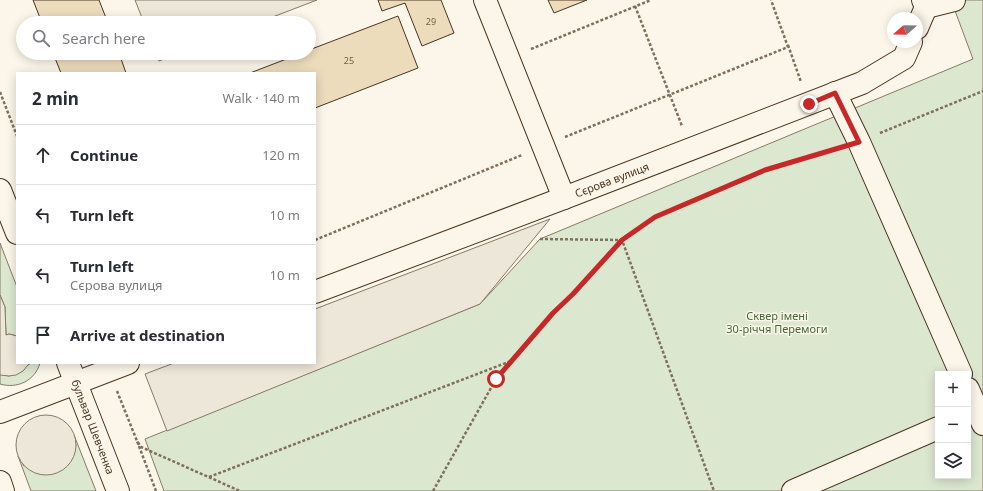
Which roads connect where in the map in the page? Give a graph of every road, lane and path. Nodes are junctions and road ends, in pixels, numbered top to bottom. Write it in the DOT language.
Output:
graph roads {
  1 [pos="486,0"];
  2 [pos="651,0"];
  3 [pos="771,0"];
  4 [pos="954,0"];
  5 [pos="924,4"];
  6 [pos="635,6"];
  7 [pos="908,50"];
  8 [pos="508,58"];
  9 [pos="983,91"];
  10 [pos="0,92"];
  11 [pos="835,93"];
  12 [pos="670,95"];
  13 [pos="809,104"];
  14 [pos="16,133"];
  15 [pos="859,142"];
  16 [pos="543,146"];
  17 [pos="691,149"];
  18 [pos="0,190"];
  19 [pos="564,198"];
  20 [pos="16,230"];
  21 [pos="540,239"];
  22 [pos="316,240"];
  23 [pos="622,240"];
  24 [pos="316,292"];
  25 [pos="512,360"];
  26 [pos="118,367"];
  27 [pos="960,371"];
  28 [pos="72,373"];
  29 [pos="971,400"];
  30 [pos="0,412"];
  31 [pos="976,417"];
  32 [pos="935,429"];
  33 [pos="137,441"];
  34 [pos="209,477"];
  35 [pos="0,482"];
  36 [pos="3,491"];
  37 [pos="118,491"];
  38 [pos="156,491"];
  39 [pos="240,491"];
  40 [pos="433,491"];
  41 [pos="714,491"];
  42 [pos="793,491"];
  1 -- 8 [label="street"];
  2 -- 6 [label="path"];
  3 -- 12 [label="path"];
  3 -- 13 [label="path"];
  4 -- 5 [label="street"];
  6 -- 8 [label="path"];
  6 -- 12 [label="path"];
  7 -- 11 [label="street, Сєрова вулиця"];
  8 -- 16 [label="street"];
  9 -- 15 [label="path"];
  10 -- 14 [label="path"];
  11 -- 13 [label="street, Сєрова вулиця"];
  11 -- 15 [label="street"];
  12 -- 16 [label="path"];
  12 -- 17 [label="path"];
  13 -- 17 [label="street, Сєрова вулиця"];
  15 -- 23 [label="path"];
  15 -- 27 [label="street"];
  16 -- 19 [label="street"];
  16 -- 22 [label="path"];
  17 -- 19 [label="street, Сєрова вулиця"];
  18 -- 20 [label="street"];
  19 -- 24 [label="street, Сєрова вулиця"];
  21 -- 23 [label="path"];
  23 -- 25 [label="path"];
  23 -- 41 [label="path"];
  25 -- 34 [label="path"];
  25 -- 40 [label="path"];
  26 -- 28 [label="street"];
  26 -- 33 [label="path"];
  28 -- 30 [label="street"];
  28 -- 37 [label="street, бульвар Шевченка"];
  29 -- 31 [label="street"];
  32 -- 42 [label="street"];
  33 -- 34 [label="path"];
  33 -- 38 [label="path"];
  34 -- 39 [label="path"];
  35 -- 36 [label="street"];
}
